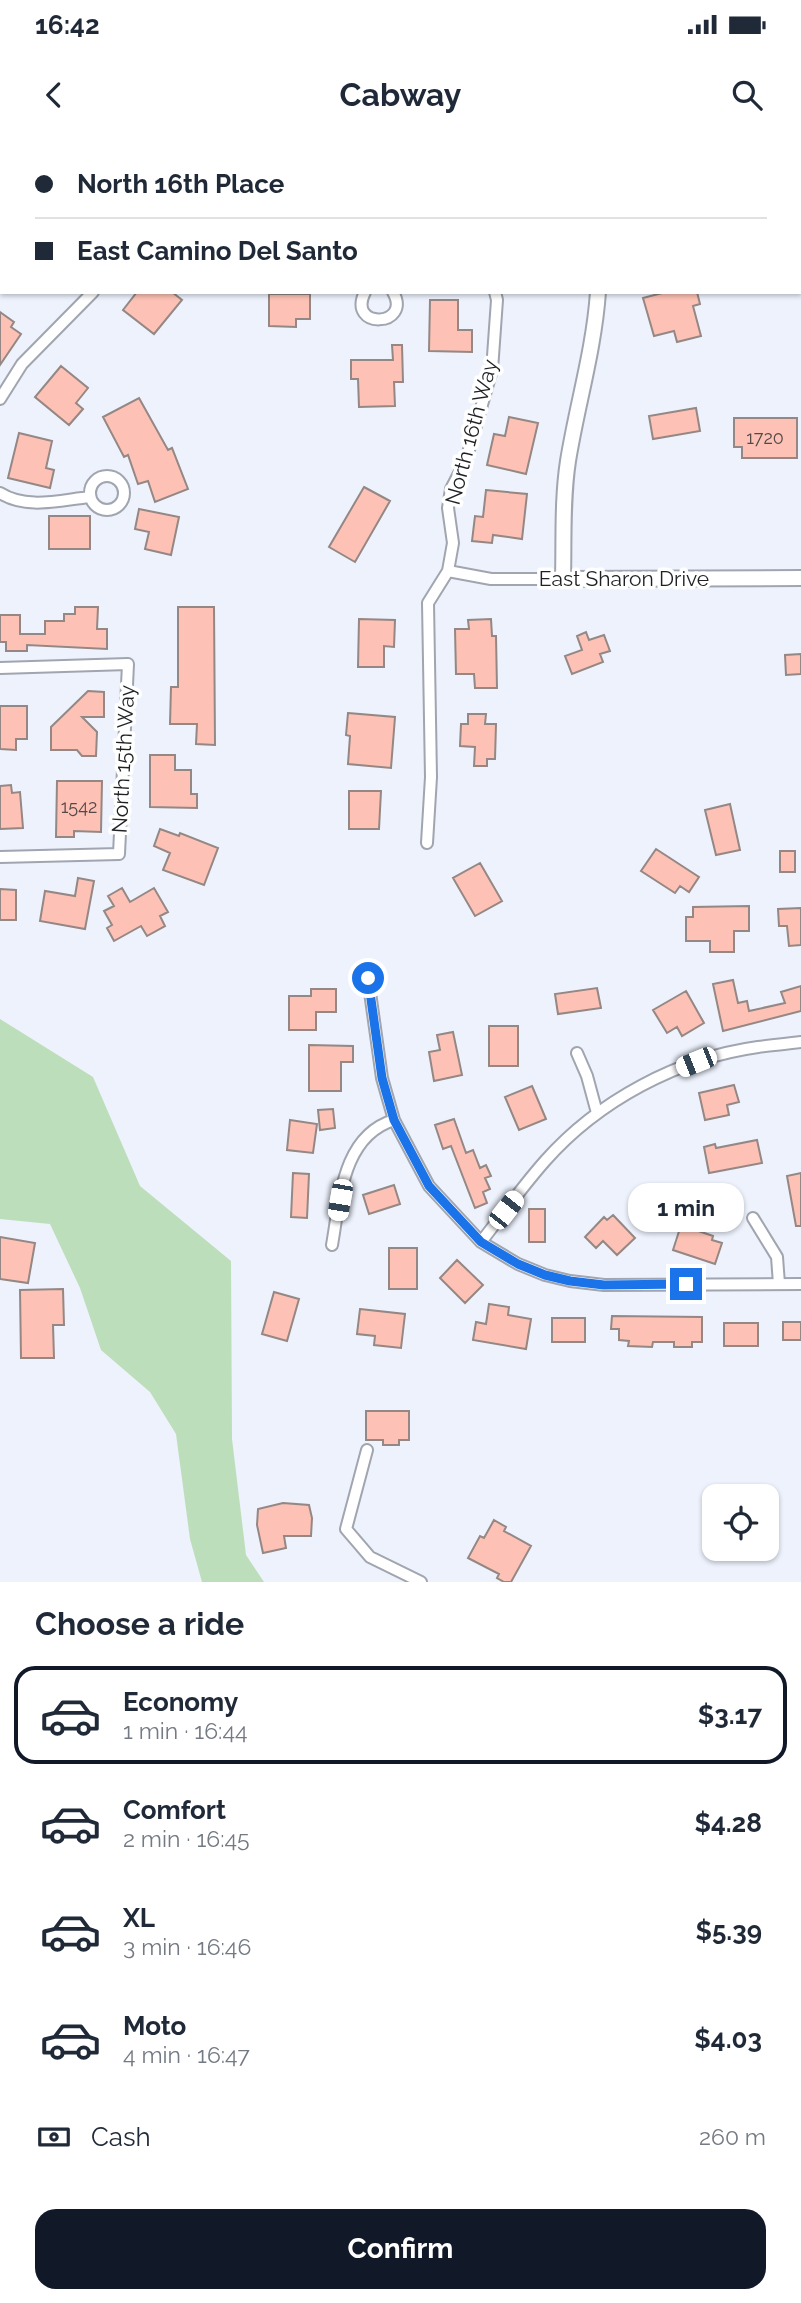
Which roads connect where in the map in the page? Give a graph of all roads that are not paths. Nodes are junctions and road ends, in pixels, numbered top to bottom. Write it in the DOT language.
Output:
graph roads {
  1 [pos="91,294"];
  2 [pos="364,294"];
  3 [pos="396,294"];
  4 [pos="496,294"];
  5 [pos="598,294"];
  6 [pos="0,399"];
  7 [pos="0,494"];
  8 [pos="90,497"];
  9 [pos="448,570"];
  10 [pos="801,578"];
  11 [pos="563,579"];
  12 [pos="0,668"];
  13 [pos="427,843"];
  14 [pos="0,858"];
  15 [pos="368,978"];
  16 [pos="801,1042"];
  17 [pos="577,1053"];
  18 [pos="597,1113"];
  19 [pos="394,1120"];
  20 [pos="753,1218"];
  21 [pos="481,1242"];
  22 [pos="332,1245"];
  23 [pos="779,1284"];
  24 [pos="801,1284"];
  25 [pos="368,1451"];
  26 [pos="421,1582"];
  1 -- 6 [label="street"];
  2 -- 3 [label="street"];
  4 -- 9 [label="street, North 16th Way"];
  5 -- 11 [label="street"];
  7 -- 8 [label="street"];
  9 -- 11 [label="street, East Sharon Drive"];
  9 -- 13 [label="street"];
  10 -- 11 [label="street, East Sharon Drive"];
  12 -- 14 [label="street, North 15th Way"];
  15 -- 19 [label="street"];
  16 -- 18 [label="street"];
  17 -- 18 [label="street"];
  18 -- 21 [label="street"];
  19 -- 21 [label="street"];
  19 -- 22 [label="street"];
  20 -- 23 [label="street"];
  21 -- 23 [label="street"];
  23 -- 24 [label="street"];
  25 -- 26 [label="street"];
}
